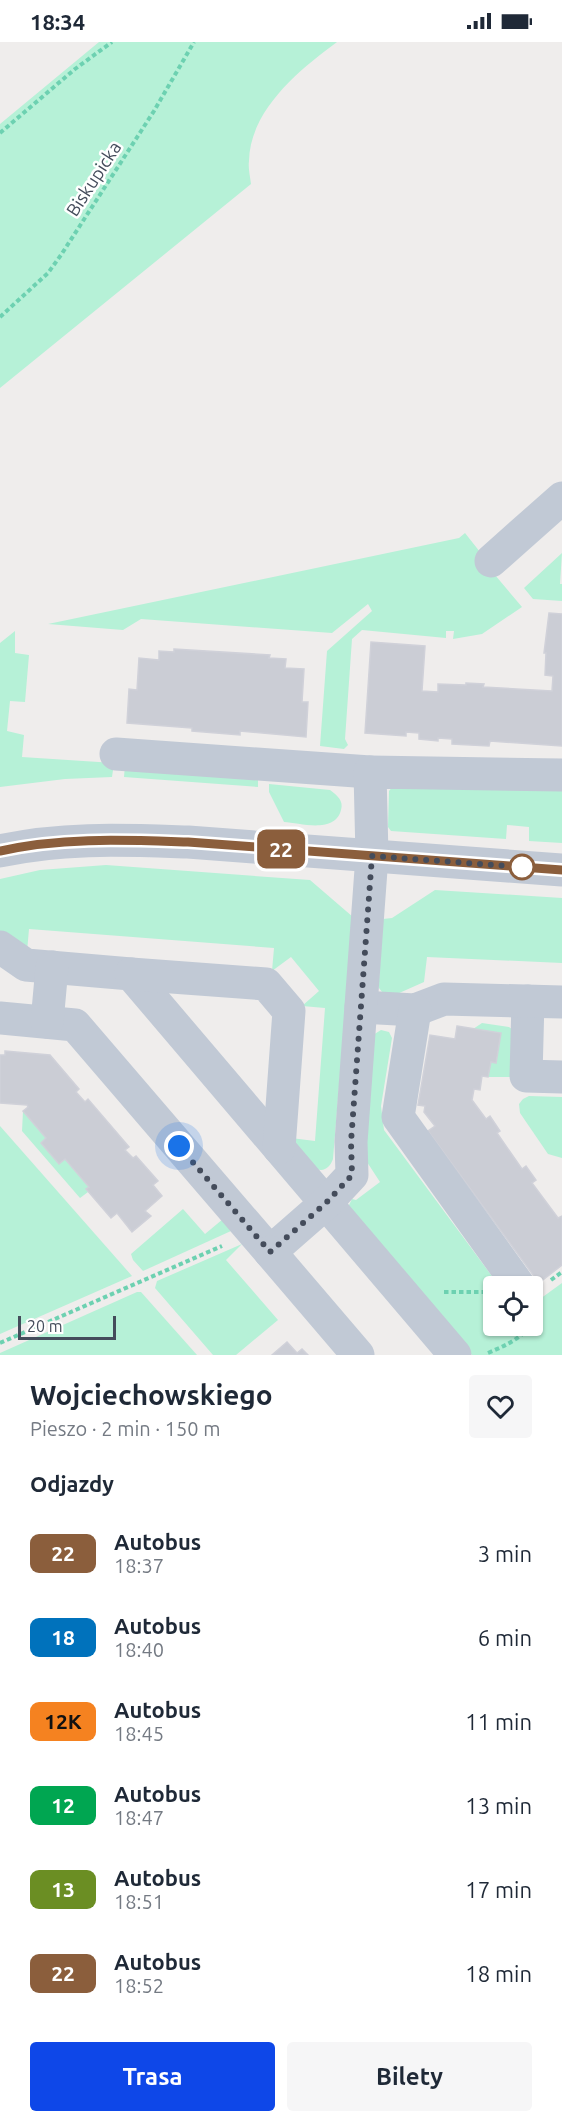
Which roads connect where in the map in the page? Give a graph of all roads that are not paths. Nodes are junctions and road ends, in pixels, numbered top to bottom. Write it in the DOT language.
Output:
graph roads {
  1 [pos="562,498"];
  2 [pos="491,561"];
  3 [pos="116,754"];
  4 [pos="370,771"];
  5 [pos="562,775"];
  6 [pos="0,850"];
  7 [pos="372,856"];
  8 [pos="562,870"];
  9 [pos="0,947"];
  10 [pos="52,967"];
  11 [pos="131,974"];
  12 [pos="528,1001"];
  13 [pos="562,1002"];
  14 [pos="361,1006"];
  15 [pos="415,1010"];
  16 [pos="0,1018"];
  17 [pos="47,1022"];
  18 [pos="562,1077"];
  19 [pos="279,1148"];
  20 [pos="326,1203"];
  21 [pos="261,1242"];
  22 [pos="512,1276"];
  23 [pos="470,1354"];
  24 [pos="358,1355"];
  1 -- 2 [label="street"];
  3 -- 4 [label="street"];
  4 -- 5 [label="street"];
  4 -- 7 [label="street"];
  6 -- 7 [label="street"];
  7 -- 8 [label="street"];
  7 -- 14 [label="street"];
  9 -- 10 [label="street"];
  10 -- 11 [label="street"];
  10 -- 17 [label="street"];
  11 -- 19 [label="street"];
  11 -- 19 [label="street"];
  12 -- 13 [label="street"];
  12 -- 15 [label="street"];
  12 -- 18 [label="street"];
  14 -- 15 [label="street"];
  14 -- 20 [label="street"];
  15 -- 22 [label="street"];
  16 -- 17 [label="street"];
  17 -- 21 [label="street"];
  19 -- 20 [label="street"];
  20 -- 21 [label="street"];
  20 -- 23 [label="street"];
  21 -- 24 [label="street"];
}
